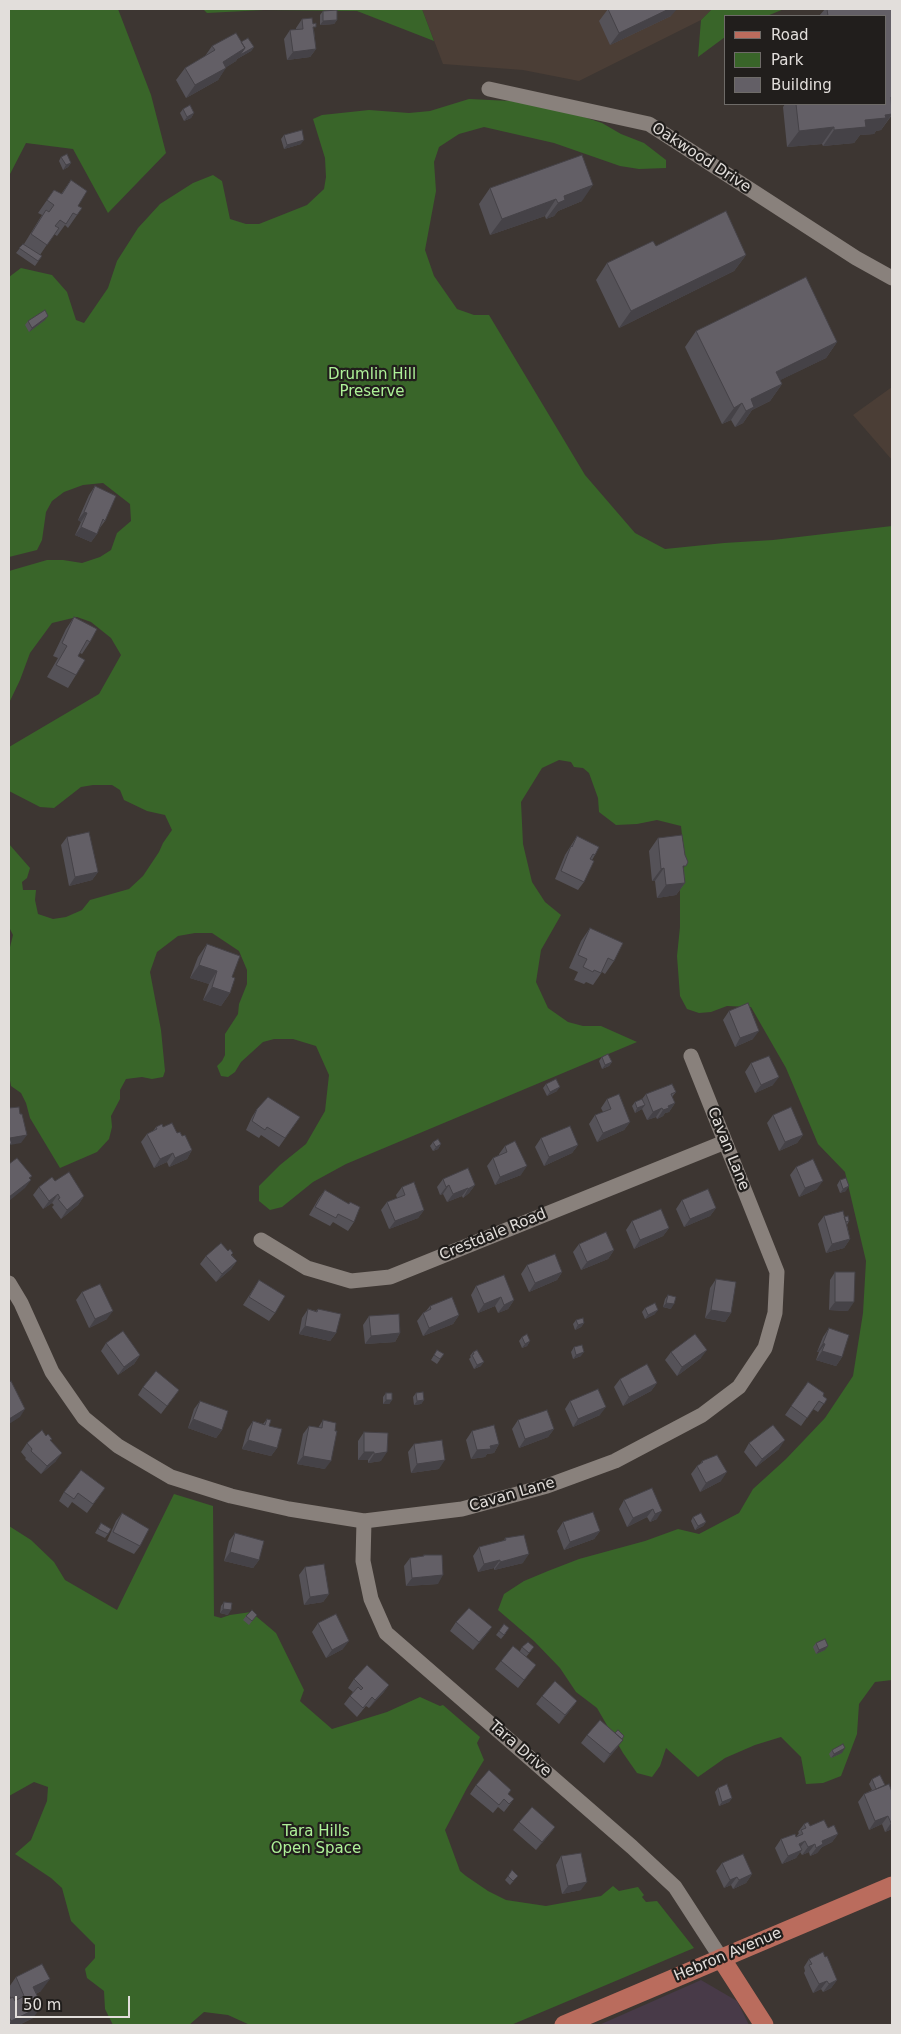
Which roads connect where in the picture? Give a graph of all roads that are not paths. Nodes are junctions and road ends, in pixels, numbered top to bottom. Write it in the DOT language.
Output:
graph roads {
  1 [pos="489,89"];
  2 [pos="892,278"];
  3 [pos="691,1056"];
  4 [pos="725,1142"];
  5 [pos="261,1240"];
  6 [pos="9,1283"];
  7 [pos="364,1522"];
  8 [pos="892,1886"];
  9 [pos="722,1958"];
  10 [pos="564,2025"];
  11 [pos="764,2025"];
  1 -- 2 [label="street, Oakwood Drive"];
  3 -- 4 [label="street, Cavan Lane"];
  4 -- 5 [label="street, Crestdale Road"];
  4 -- 7 [label="street, Cavan Lane"];
  6 -- 7 [label="street, Cavan Lane"];
  7 -- 9 [label="street, Tara Drive"];
  8 -- 9 [label="main road, Hebron Avenue"];
  9 -- 10 [label="main road, Hebron Avenue"];
  9 -- 11 [label="main road"];
}
